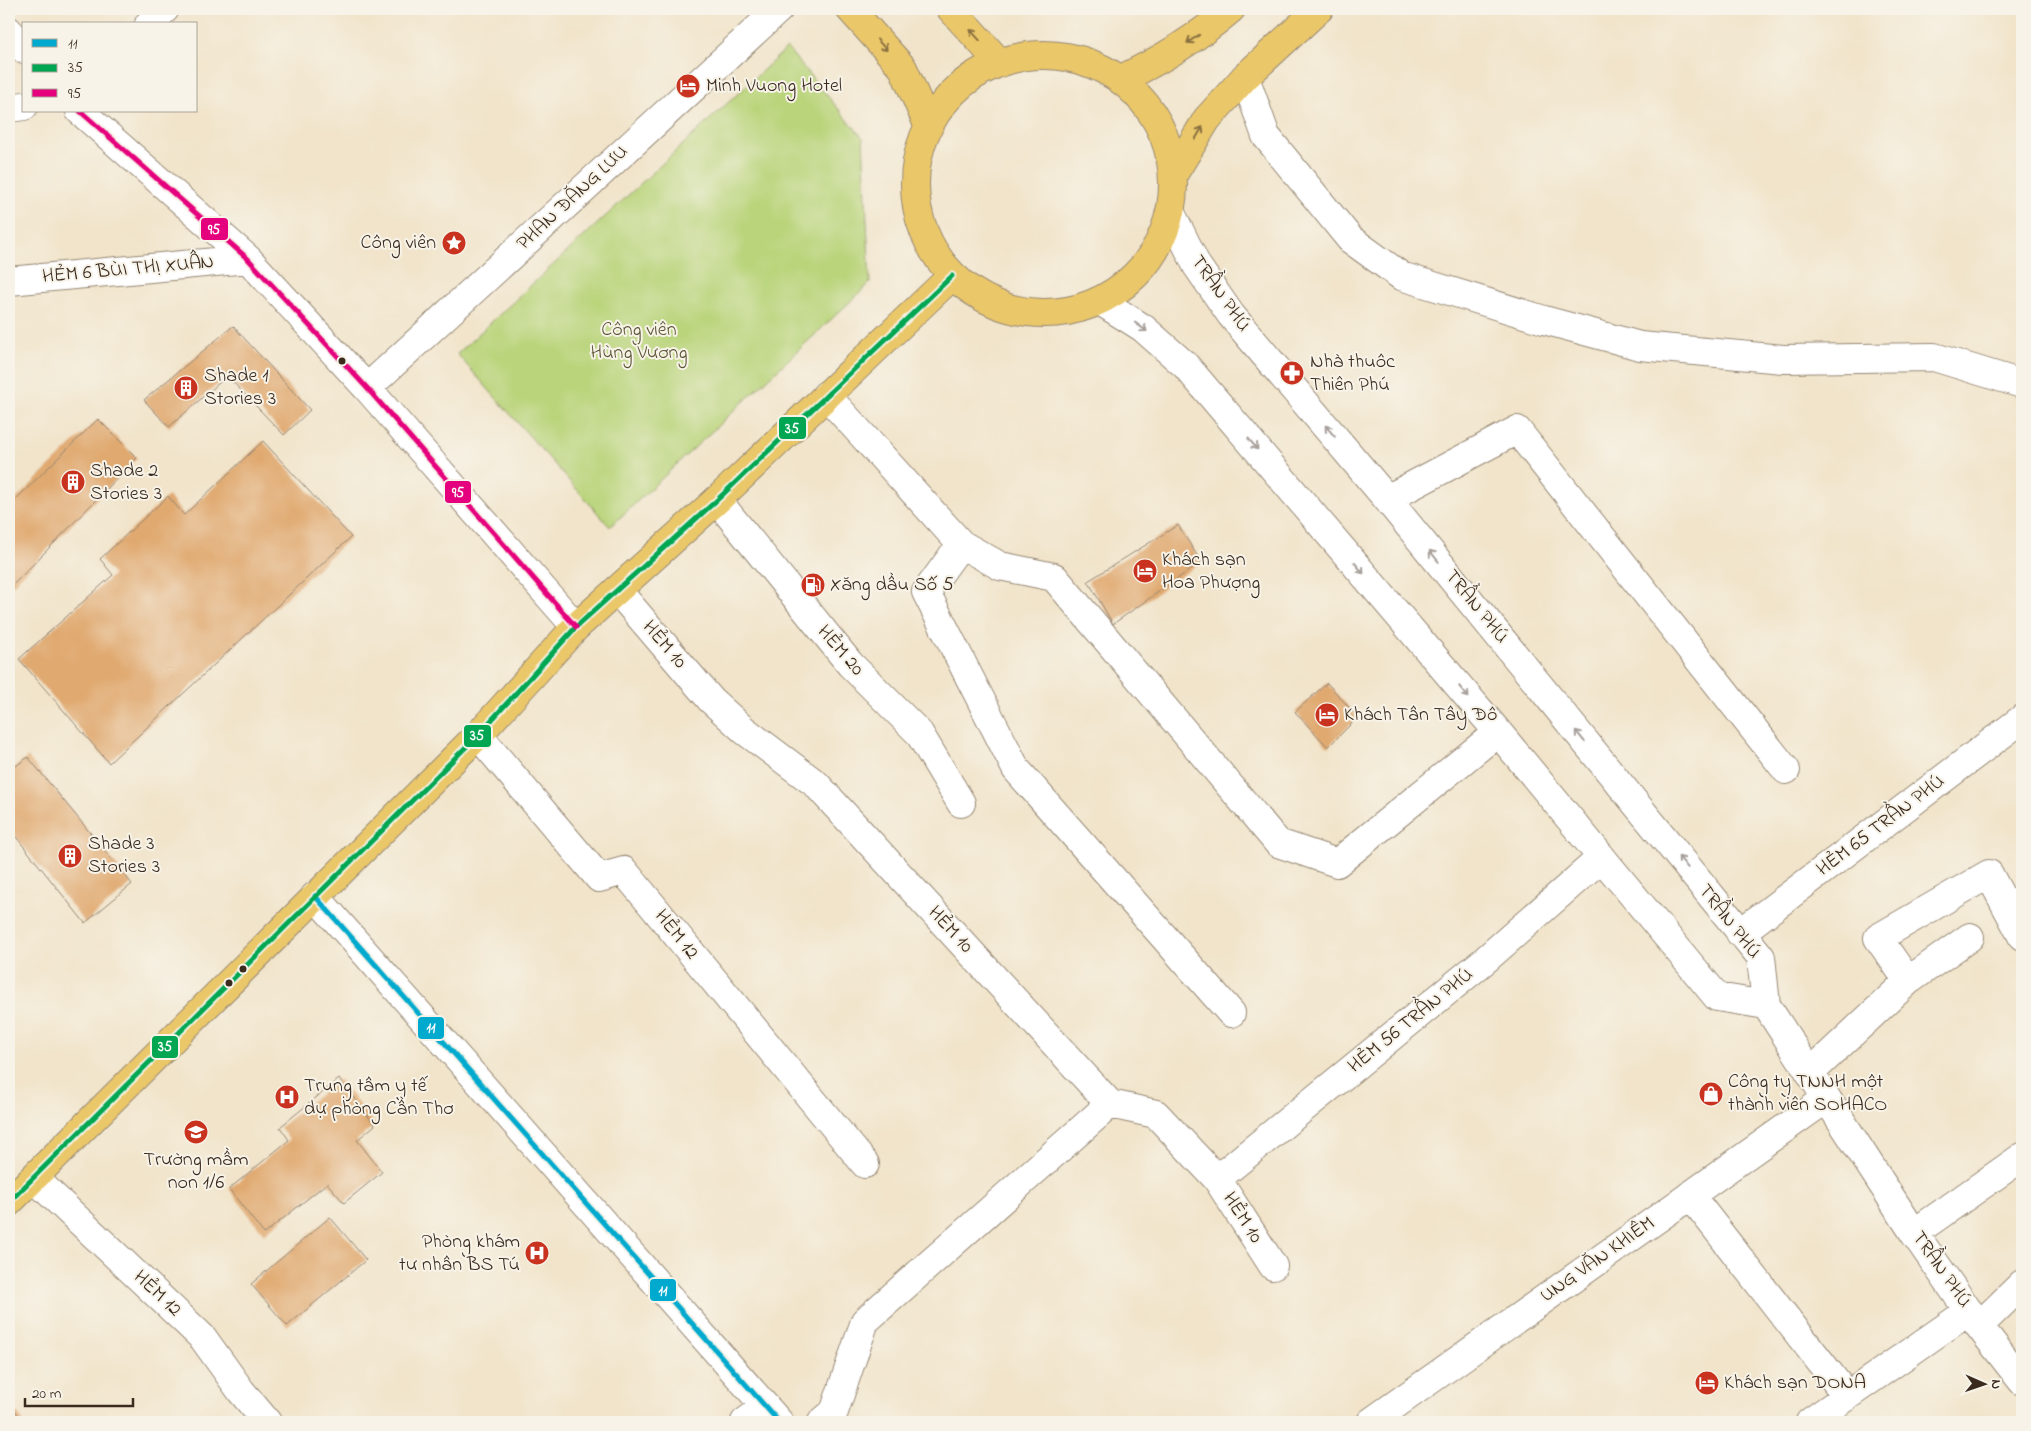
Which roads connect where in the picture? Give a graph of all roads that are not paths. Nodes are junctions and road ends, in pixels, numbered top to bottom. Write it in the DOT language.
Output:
graph roads {
  1 [pos="166,9"];
  2 [pos="779,9"];
  3 [pos="850,9"];
  4 [pos="951,9"];
  5 [pos="1231,9"];
  6 [pos="1319,9"];
  7 [pos="150,22"];
  8 [pos="9,31"];
  9 [pos="22,47"];
  10 [pos="999,62"];
  11 [pos="1245,77"];
  12 [pos="1121,79"];
  13 [pos="22,106"];
  14 [pos="9,108"];
  15 [pos="81,112"];
  16 [pos="928,125"];
  17 [pos="1173,175"];
  18 [pos="1171,213"];
  19 [pos="248,259"];
  20 [pos="952,276"];
  21 [pos="9,281"];
  22 [pos="1100,301"];
  23 [pos="2022,384"];
  24 [pos="367,388"];
  25 [pos="826,396"];
  26 [pos="1388,499"];
  27 [pos="717,500"];
  28 [pos="962,544"];
  29 [pos="617,590"];
  30 [pos="576,627"];
  31 [pos="2022,719"];
  32 [pos="1498,732"];
  33 [pos="478,735"];
  34 [pos="1786,770"];
  35 [pos="961,802"];
  36 [pos="1601,858"];
  37 [pos="315,896"];
  38 [pos="1740,933"];
  39 [pos="2022,936"];
  40 [pos="1970,938"];
  41 [pos="1908,981"];
  42 [pos="1766,1005"];
  43 [pos="1231,1012"];
  44 [pos="1810,1073"];
  45 [pos="1826,1099"];
  46 [pos="1110,1104"];
  47 [pos="2022,1156"];
  48 [pos="865,1164"];
  49 [pos="34,1178"];
  50 [pos="1217,1179"];
  51 [pos="1690,1195"];
  52 [pos="9,1202"];
  53 [pos="1914,1233"];
  54 [pos="1273,1266"];
  55 [pos="2022,1284"];
  56 [pos="1974,1318"];
  57 [pos="2022,1381"];
  58 [pos="1847,1396"];
  59 [pos="764,1417"];
  60 [pos="267,1422"];
  61 [pos="822,1422"];
  62 [pos="1371,1422"];
  63 [pos="1810,1422"];
  1 -- 7 [label="street"];
  2 -- 24 [label="street, PHAN ĐĂNG LƯU"];
  3 -- 16 [label="main road, one-way"];
  10 -- 4 [label="main road, one-way"];
  5 -- 12 [label="main road, one-way"];
  6 -- 11 [label="main road"];
  8 -- 9 [label="street"];
  10 -- 12 [label="main road"];
  10 -- 16 [label="main road"];
  17 -- 11 [label="main road, one-way"];
  11 -- 23 [label="street"];
  12 -- 17 [label="main road"];
  13 -- 14 [label="street"];
  15 -- 19 [label="street"];
  16 -- 20 [label="main road"];
  17 -- 18 [label="main road"];
  18 -- 22 [label="main road"];
  26 -- 18 [label="street, TRẦN PHÚ, one-way"];
  19 -- 21 [label="street, HẺM 6 BÙI THỊ XUÂN"];
  19 -- 24 [label="street"];
  20 -- 22 [label="main road"];
  20 -- 25 [label="main road"];
  22 -- 32 [label="street, one-way"];
  24 -- 30 [label="street"];
  25 -- 27 [label="main road"];
  25 -- 28 [label="street"];
  26 -- 34 [label="street"];
  38 -- 26 [label="street, TRẦN PHÚ, one-way"];
  27 -- 29 [label="main road"];
  27 -- 35 [label="street, HẺM 20"];
  28 -- 32 [label="street"];
  28 -- 43 [label="street"];
  29 -- 30 [label="main road"];
  29 -- 46 [label="street, HẺM 10"];
  30 -- 33 [label="main road"];
  31 -- 38 [label="street, HẺM 65 TRẦN PHÚ"];
  32 -- 36 [label="street"];
  33 -- 37 [label="main road"];
  33 -- 48 [label="street, HẺM 12"];
  36 -- 42 [label="street"];
  36 -- 50 [label="street, HẺM 56 TRẦN PHÚ"];
  37 -- 49 [label="main road"];
  37 -- 59 [label="street"];
  38 -- 42 [label="street, TRẦN PHÚ"];
  39 -- 41 [label="street"];
  40 -- 41 [label="street"];
  41 -- 44 [label="street"];
  42 -- 44 [label="street, TRẦN PHÚ"];
  44 -- 45 [label="street, TRẦN PHÚ"];
  45 -- 51 [label="street, UNG VĂN KHIÊM"];
  45 -- 53 [label="street, TRẦN PHÚ"];
  46 -- 50 [label="street, HẺM 10"];
  46 -- 61 [label="street"];
  47 -- 53 [label="street"];
  49 -- 52 [label="main road"];
  49 -- 60 [label="street, HẺM 12"];
  50 -- 54 [label="street, HẺM 10"];
  51 -- 58 [label="street"];
  51 -- 62 [label="street, UNG VĂN KHIÊM"];
  53 -- 56 [label="street, TRẦN PHÚ"];
  55 -- 56 [label="street"];
  56 -- 57 [label="street, TRẦN PHÚ"];
  56 -- 58 [label="street"];
  58 -- 63 [label="street"];
}
